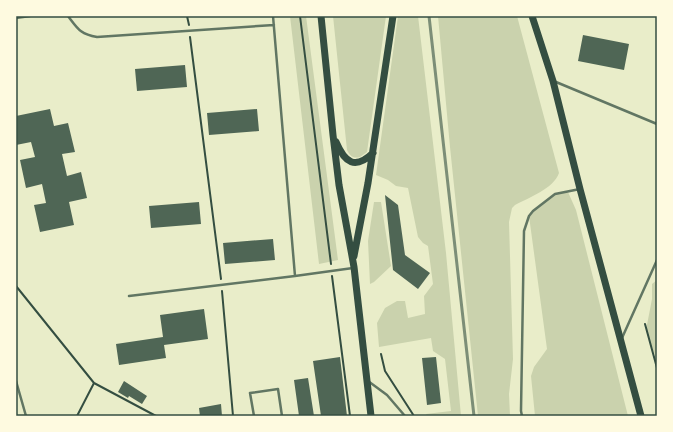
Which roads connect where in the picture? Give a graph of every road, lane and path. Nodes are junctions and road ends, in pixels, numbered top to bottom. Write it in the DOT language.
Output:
graph roads {
  1 [pos="30,16"];
  2 [pos="68,16"];
  3 [pos="188,16"];
  4 [pos="273,16"];
  5 [pos="300,16"];
  6 [pos="321,16"];
  7 [pos="393,16"];
  8 [pos="532,16"];
  9 [pos="16,18"];
  10 [pos="274,25"];
  11 [pos="189,31"];
  12 [pos="553,81"];
  13 [pos="657,124"];
  14 [pos="333,135"];
  15 [pos="373,153"];
  16 [pos="580,189"];
  17 [pos="657,260"];
  18 [pos="353,264"];
  19 [pos="332,271"];
  20 [pos="295,276"];
  21 [pos="222,285"];
  22 [pos="16,286"];
  23 [pos="129,296"];
  24 [pos="645,324"];
  25 [pos="621,341"];
  26 [pos="381,354"];
  27 [pos="657,368"];
  28 [pos="367,380"];
  29 [pos="16,381"];
  30 [pos="94,382"];
  31 [pos="26,416"];
  32 [pos="77,416"];
  33 [pos="156,416"];
  34 [pos="233,416"];
  35 [pos="254,416"];
  36 [pos="282,416"];
  37 [pos="350,416"];
  38 [pos="371,416"];
  39 [pos="405,416"];
  40 [pos="414,416"];
  41 [pos="522,416"];
  42 [pos="641,416"];
  1 -- 9 [label="lane"];
  2 -- 11 [label="lane"];
  3 -- 11 [label="path"];
  4 -- 10 [label="lane"];
  5 -- 19 [label="path"];
  6 -- 14 [label="main road"];
  7 -- 15 [label="main road"];
  8 -- 12 [label="main road"];
  10 -- 11 [label="lane"];
  10 -- 20 [label="lane"];
  11 -- 21 [label="path"];
  12 -- 13 [label="lane"];
  12 -- 16 [label="main road"];
  14 -- 15 [label="main road"];
  14 -- 18 [label="main road"];
  15 -- 18 [label="main road"];
  16 -- 25 [label="main road"];
  16 -- 41 [label="lane"];
  17 -- 25 [label="lane"];
  18 -- 19 [label="lane"];
  18 -- 28 [label="main road"];
  19 -- 20 [label="lane"];
  19 -- 37 [label="path"];
  20 -- 21 [label="lane"];
  21 -- 23 [label="lane"];
  21 -- 34 [label="path"];
  22 -- 30 [label="path"];
  24 -- 27 [label="path"];
  25 -- 42 [label="main road"];
  26 -- 40 [label="path"];
  28 -- 38 [label="main road"];
  28 -- 39 [label="lane"];
  29 -- 31 [label="lane"];
  30 -- 32 [label="path"];
  30 -- 33 [label="path"];
  35 -- 36 [label="lane"];
}
